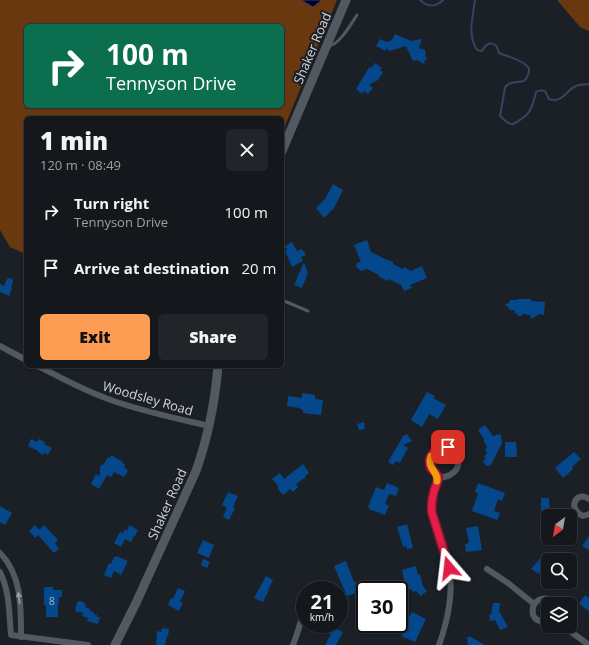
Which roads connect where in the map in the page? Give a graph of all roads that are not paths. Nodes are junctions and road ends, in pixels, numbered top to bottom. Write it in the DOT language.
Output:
graph roads {
  1 [pos="346,0"];
  2 [pos="357,15"];
  3 [pos="326,46"];
  4 [pos="284,146"];
  5 [pos="284,301"];
  6 [pos="308,310"];
  7 [pos="0,346"];
  8 [pos="24,359"];
  9 [pos="42,368"];
  10 [pos="218,368"];
  11 [pos="209,426"];
  12 [pos="438,479"];
  13 [pos="589,499"];
  14 [pos="589,514"];
  15 [pos="0,553"];
  16 [pos="487,569"];
  17 [pos="0,572"];
  18 [pos="541,599"];
  19 [pos="534,604"];
  20 [pos="541,622"];
  21 [pos="297,633"];
  22 [pos="573,633"];
  23 [pos="21,637"];
  24 [pos="88,645"];
  25 [pos="115,645"];
  26 [pos="293,645"];
  27 [pos="439,645"];
  28 [pos="589,645"];
  1 -- 3 [label="main road, Shaker Road"];
  2 -- 3 [label="lane"];
  3 -- 4 [label="main road, Shaker Road"];
  5 -- 6 [label="lane"];
  7 -- 8 [label="street"];
  9 -- 11 [label="street, Woodsley Road"];
  10 -- 11 [label="main road, Shaker Road"];
  11 -- 25 [label="main road, Shaker Road"];
  12 -- 12 [label="street"];
  12 -- 27 [label="street"];
  13 -- 14 [label="street"];
  23 -- 15 [label="street, one-way"];
  16 -- 19 [label="street"];
  17 -- 23 [label="street"];
  18 -- 19 [label="street"];
  19 -- 20 [label="street"];
  21 -- 26 [label="street"];
  22 -- 28 [label="street"];
  23 -- 24 [label="street"];
}
